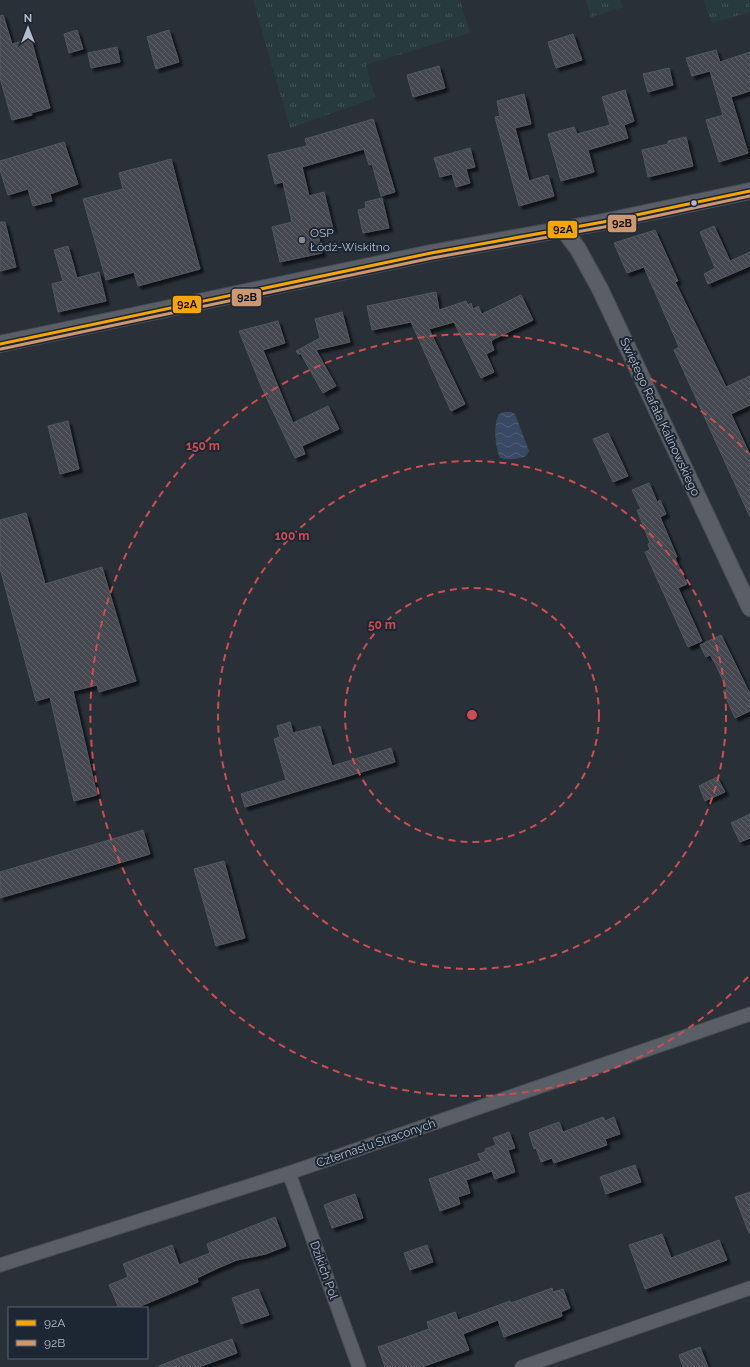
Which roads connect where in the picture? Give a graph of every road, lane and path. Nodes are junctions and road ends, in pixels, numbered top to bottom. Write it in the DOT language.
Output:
graph roads {
  1 [pos="750,191"];
  2 [pos="563,229"];
  3 [pos="0,344"];
  4 [pos="750,608"];
  5 [pos="750,1014"];
  6 [pos="289,1173"];
  7 [pos="0,1265"];
  8 [pos="750,1288"];
  9 [pos="359,1367"];
  10 [pos="522,1367"];
  1 -- 2 [label="street"];
  2 -- 3 [label="street"];
  2 -- 4 [label="street, Świętego Rafała Kalinowskiego"];
  5 -- 6 [label="street, Czternastu Straconych"];
  6 -- 7 [label="street, Czternastu Straconych"];
  6 -- 9 [label="street, Dzikich Pól"];
  8 -- 10 [label="street"];
}
